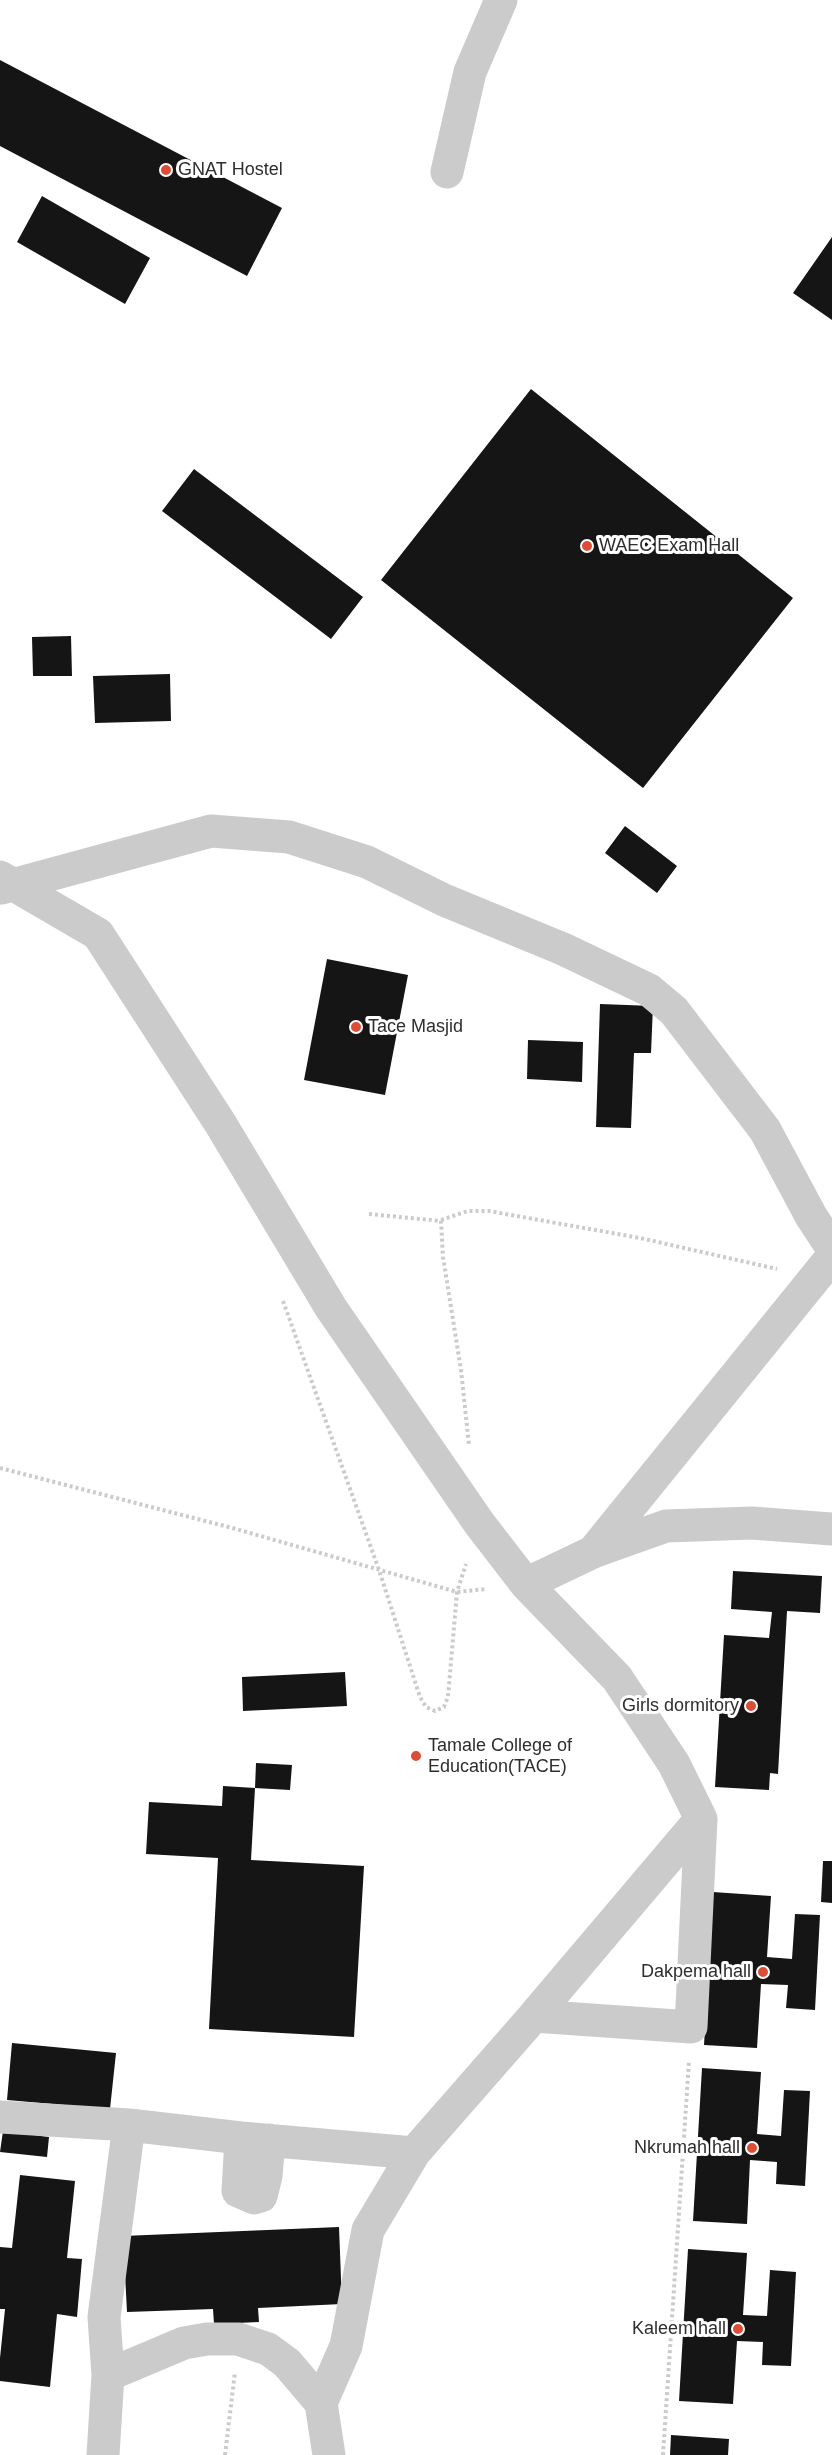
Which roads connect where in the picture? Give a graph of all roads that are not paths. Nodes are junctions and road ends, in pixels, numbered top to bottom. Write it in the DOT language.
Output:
graph roads {
  1 [pos="501,0"];
  2 [pos="447,172"];
  3 [pos="4,883"];
  4 [pos="832,1248"];
  5 [pos="824,1267"];
  6 [pos="832,1529"];
  7 [pos="593,1552"];
  8 [pos="526,1584"];
  9 [pos="701,1819"];
  10 [pos="534,2016"];
  11 [pos="0,2117"];
  12 [pos="129,2125"];
  13 [pos="414,2153"];
  14 [pos="108,2375"];
  15 [pos="321,2403"];
  16 [pos="103,2455"];
  17 [pos="329,2455"];
  1 -- 2 [label="lane"];
  3 -- 4 [label="lane"];
  3 -- 8 [label="lane"];
  5 -- 7 [label="lane"];
  6 -- 7 [label="lane"];
  7 -- 8 [label="lane"];
  8 -- 9 [label="lane"];
  9 -- 10 [label="lane"];
  9 -- 10 [label="lane"];
  10 -- 13 [label="lane"];
  11 -- 12 [label="lane"];
  12 -- 13 [label="lane"];
  12 -- 14 [label="lane"];
  13 -- 15 [label="lane"];
  14 -- 15 [label="lane"];
  14 -- 16 [label="lane"];
  15 -- 17 [label="lane"];
}
